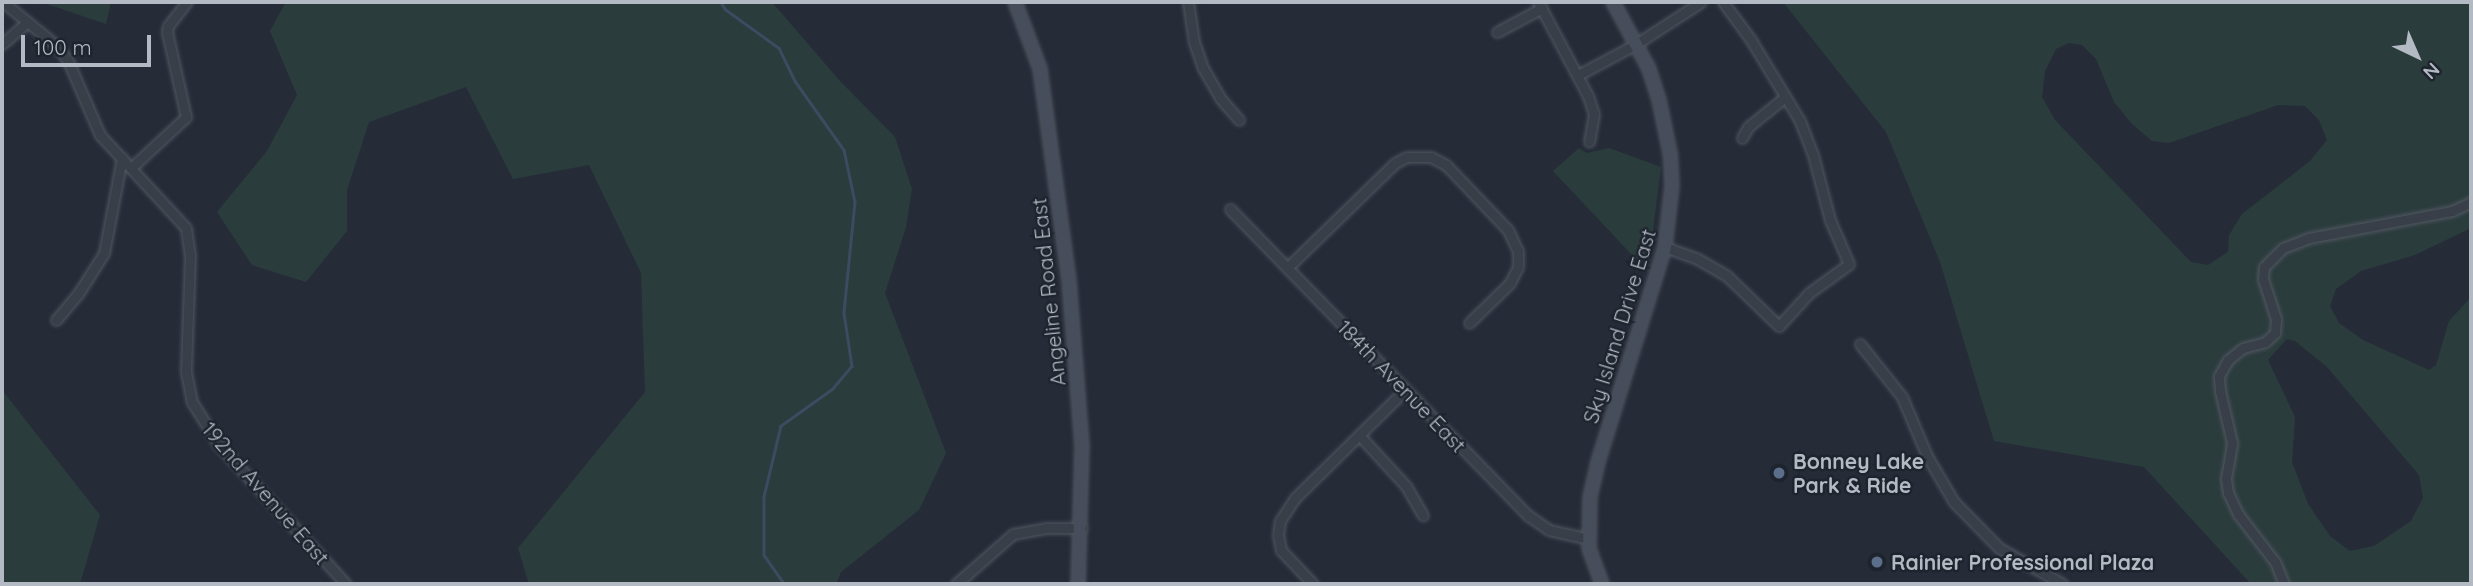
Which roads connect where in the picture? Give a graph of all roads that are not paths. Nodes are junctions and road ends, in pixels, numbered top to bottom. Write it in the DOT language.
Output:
graph roads {
  1 [pos="3,2"];
  2 [pos="187,2"];
  3 [pos="1015,2"];
  4 [pos="1188,2"];
  5 [pos="1613,2"];
  6 [pos="1700,2"];
  7 [pos="1723,2"];
  8 [pos="1540,5"];
  9 [pos="26,23"];
  10 [pos="1497,32"];
  11 [pos="2,44"];
  12 [pos="1636,44"];
  13 [pos="1578,75"];
  14 [pos="1785,97"];
  15 [pos="1239,120"];
  16 [pos="1742,138"];
  17 [pos="1589,142"];
  18 [pos="122,158"];
  19 [pos="132,167"];
  20 [pos="2471,202"];
  21 [pos="1230,209"];
  22 [pos="1665,247"];
  23 [pos="1287,268"];
  24 [pos="56,320"];
  25 [pos="1469,323"];
  26 [pos="1860,344"];
  27 [pos="1405,390"];
  28 [pos="1359,435"];
  29 [pos="1423,515"];
  30 [pos="1082,528"];
  31 [pos="1588,539"];
  32 [pos="346,584"];
  33 [pos="956,584"];
  34 [pos="1078,584"];
  35 [pos="1313,584"];
  36 [pos="1602,584"];
  37 [pos="2063,584"];
  38 [pos="2284,584"];
  1 -- 9 [label="street"];
  2 -- 19 [label="street"];
  3 -- 30 [label="street, Angeline Road East"];
  4 -- 15 [label="street"];
  5 -- 12 [label="street, Sky Island Drive East"];
  6 -- 12 [label="street"];
  7 -- 14 [label="street"];
  8 -- 10 [label="street"];
  8 -- 13 [label="street"];
  9 -- 11 [label="street"];
  9 -- 18 [label="street"];
  12 -- 13 [label="street"];
  12 -- 22 [label="street, Sky Island Drive East"];
  13 -- 17 [label="street"];
  14 -- 16 [label="street"];
  14 -- 22 [label="street"];
  18 -- 19 [label="street, 192nd Avenue East"];
  18 -- 24 [label="street"];
  19 -- 32 [label="street, 192nd Avenue East"];
  20 -- 38 [label="street"];
  21 -- 23 [label="street, 184th Avenue East"];
  22 -- 31 [label="street, Sky Island Drive East"];
  23 -- 25 [label="street"];
  23 -- 27 [label="street, 184th Avenue East"];
  26 -- 37 [label="street"];
  27 -- 28 [label="street"];
  27 -- 31 [label="street, 184th Avenue East"];
  28 -- 29 [label="street"];
  28 -- 35 [label="street"];
  30 -- 33 [label="street"];
  30 -- 34 [label="street, Angeline Road East"];
  31 -- 36 [label="street, Sky Island Drive East"];
}
